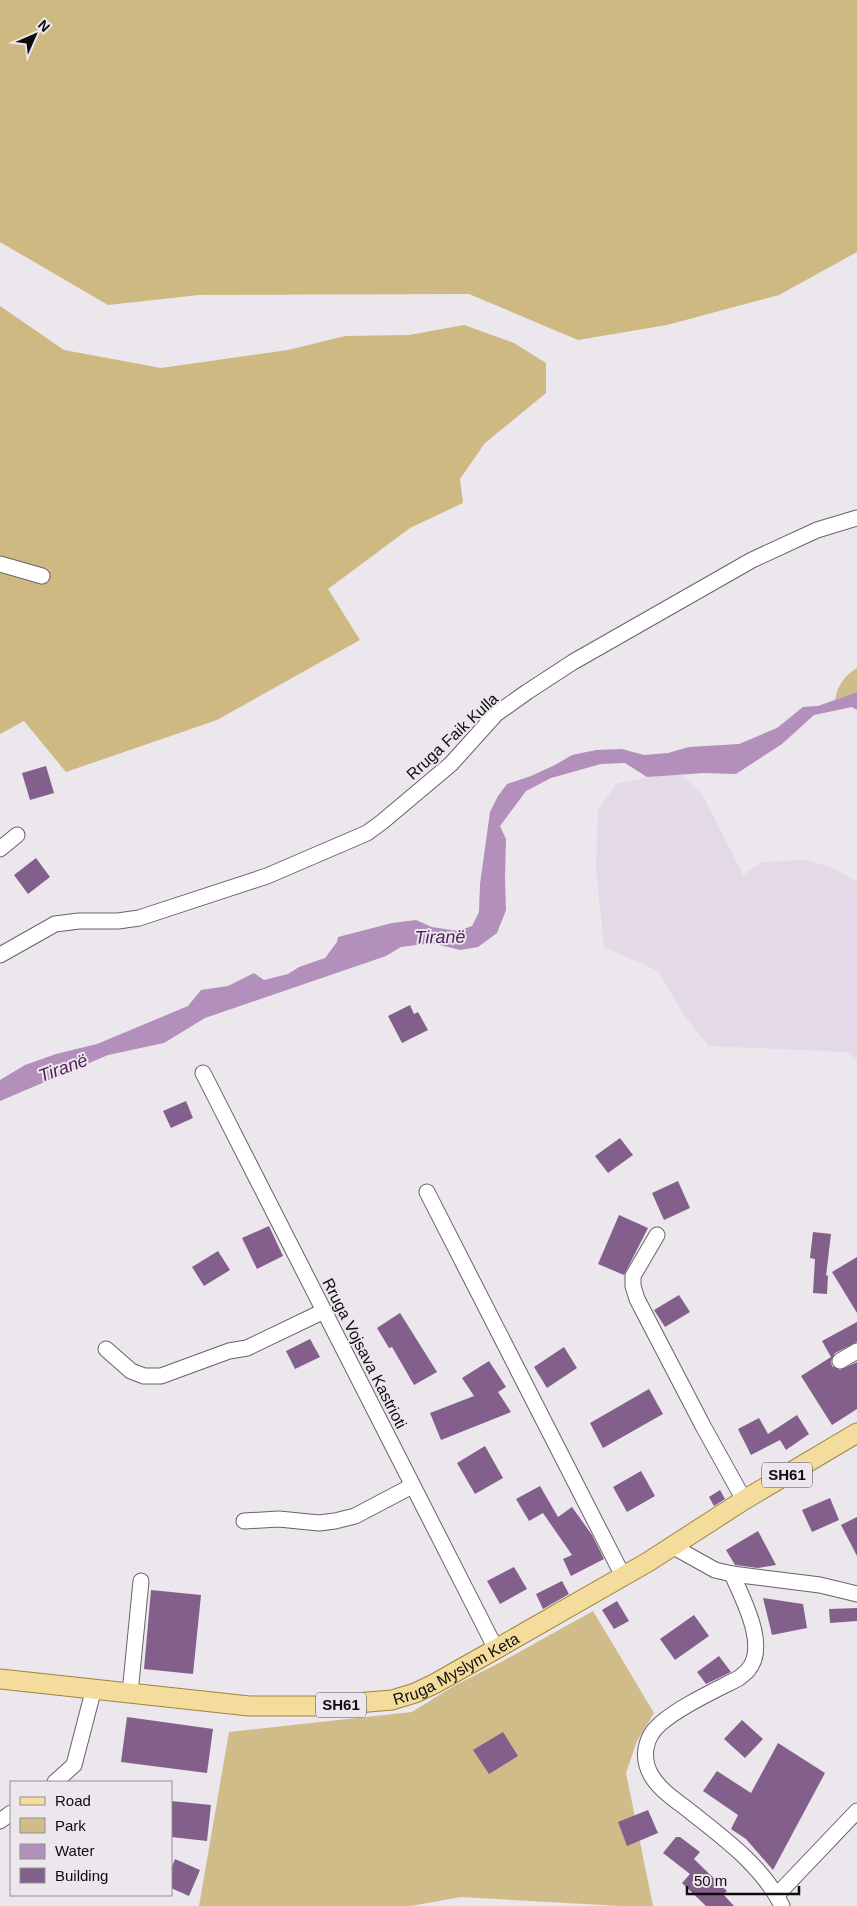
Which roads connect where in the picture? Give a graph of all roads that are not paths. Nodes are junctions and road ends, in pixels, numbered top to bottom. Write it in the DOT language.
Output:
graph roads {
  1 [pos="857,518"];
  2 [pos="0,564"];
  3 [pos="42,576"];
  4 [pos="17,835"];
  5 [pos="0,849"];
  6 [pos="0,955"];
  7 [pos="203,1073"];
  8 [pos="427,1192"];
  9 [pos="657,1236"];
  10 [pos="324,1311"];
  11 [pos="106,1350"];
  12 [pos="857,1351"];
  13 [pos="840,1361"];
  14 [pos="857,1433"];
  15 [pos="412,1486"];
  16 [pos="744,1500"];
  17 [pos="244,1521"];
  18 [pos="672,1546"];
  19 [pos="732,1574"];
  20 [pos="623,1576"];
  21 [pos="141,1581"];
  22 [pos="857,1594"];
  23 [pos="496,1649"];
  24 [pos="0,1679"];
  25 [pos="94,1688"];
  26 [pos="130,1692"];
  27 [pos="56,1781"];
  28 [pos="857,1811"];
  29 [pos="780,1901"];
  1 -- 6 [label="street, Rruga Faik Kulla"];
  2 -- 3 [label="street"];
  4 -- 5 [label="street"];
  7 -- 10 [label="street, Rruga Vojsava Kastrioti"];
  8 -- 20 [label="street"];
  9 -- 16 [label="street"];
  10 -- 11 [label="street"];
  10 -- 15 [label="street, Rruga Vojsava Kastrioti"];
  12 -- 13 [label="street"];
  14 -- 16 [label="main road, Rruga Myslym Keta / SH61"];
  15 -- 17 [label="street"];
  15 -- 23 [label="street, Rruga Vojsava Kastrioti"];
  16 -- 18 [label="main road, Rruga Myslym Keta / SH61"];
  18 -- 19 [label="street"];
  18 -- 20 [label="main road, Rruga Myslym Keta / SH61"];
  19 -- 22 [label="street"];
  19 -- 29 [label="street"];
  20 -- 23 [label="main road, Rruga Myslym Keta / SH61"];
  21 -- 26 [label="street"];
  23 -- 26 [label="main road, Rruga Myslym Keta / SH61"];
  24 -- 25 [label="main road, Rruga Myslym Keta / SH61"];
  25 -- 26 [label="main road, Rruga Myslym Keta / SH61"];
  25 -- 27 [label="street"];
  28 -- 29 [label="street"];
}
